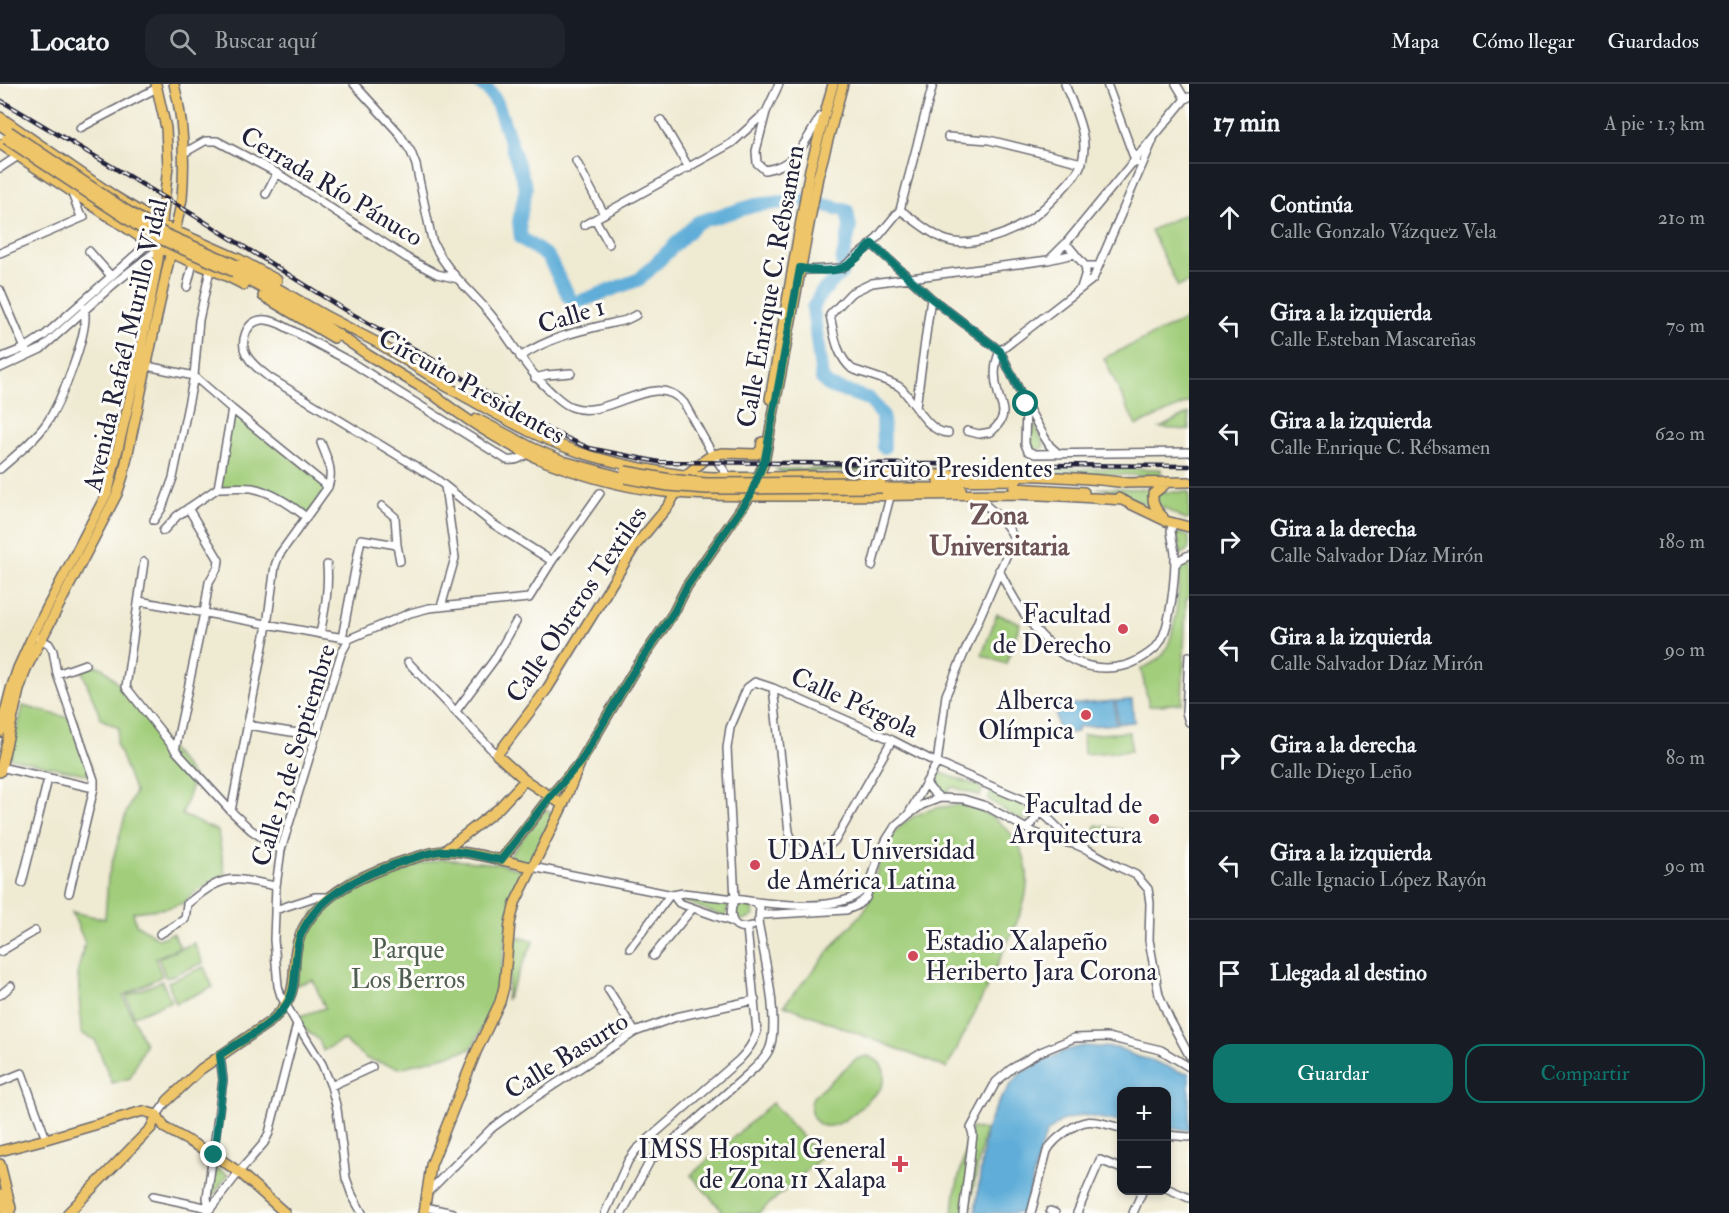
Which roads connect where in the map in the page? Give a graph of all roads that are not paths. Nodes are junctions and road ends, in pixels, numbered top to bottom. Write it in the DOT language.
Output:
graph roads {
  1 [pos="354,84"];
  2 [pos="779,84"];
  3 [pos="828,84"];
  4 [pos="833,84"];
  5 [pos="843,84"];
  6 [pos="933,84"];
  7 [pos="1065,84"];
  8 [pos="1107,84"];
  9 [pos="1176,84"];
  10 [pos="176,85"];
  11 [pos="157,86"];
  12 [pos="1187,98"];
  13 [pos="766,112"];
  14 [pos="822,116"];
  15 [pos="0,117"];
  16 [pos="661,120"];
  17 [pos="0,125"];
  18 [pos="80,128"];
  19 [pos="4,137"];
  20 [pos="948,137"];
  21 [pos="184,153"];
  22 [pos="18,156"];
  23 [pos="576,160"];
  24 [pos="1082,163"];
  25 [pos="1138,164"];
  26 [pos="0,168"];
  27 [pos="688,168"];
  28 [pos="277,173"];
  29 [pos="71,191"];
  30 [pos="266,194"];
  31 [pos="114,196"];
  32 [pos="900,210"];
  33 [pos="104,213"];
  34 [pos="604,214"];
  35 [pos="595,219"];
  36 [pos="162,225"];
  37 [pos="584,225"];
  38 [pos="174,231"];
  39 [pos="197,242"];
  40 [pos="148,243"];
  41 [pos="1066,243"];
  42 [pos="609,244"];
  43 [pos="872,244"];
  44 [pos="159,249"];
  45 [pos="89,251"];
  46 [pos="0,253"];
  47 [pos="170,254"];
  48 [pos="1074,254"];
  49 [pos="1048,260"];
  50 [pos="191,262"];
  51 [pos="1085,266"];
  52 [pos="1098,266"];
  53 [pos="796,267"];
  54 [pos="235,268"];
  55 [pos="210,270"];
  56 [pos="111,276"];
  57 [pos="909,277"];
  58 [pos="458,279"];
  59 [pos="187,287"];
  60 [pos="1081,288"];
  61 [pos="0,290"];
  62 [pos="931,298"];
  63 [pos="155,299"];
  64 [pos="83,306"];
  65 [pos="636,315"];
  66 [pos="378,343"];
  67 [pos="25,348"];
  68 [pos="1000,351"];
  69 [pos="368,355"];
  70 [pos="28,356"];
  71 [pos="520,357"];
  72 [pos="0,358"];
  73 [pos="147,366"];
  74 [pos="0,368"];
  75 [pos="571,373"];
  76 [pos="194,376"];
  77 [pos="535,378"];
  78 [pos="444,385"];
  79 [pos="435,396"];
  80 [pos="1026,404"];
  81 [pos="916,407"];
  82 [pos="232,409"];
  83 [pos="967,431"];
  84 [pos="948,433"];
  85 [pos="321,443"];
  86 [pos="1189,452"];
  87 [pos="527,454"];
  88 [pos="1059,454"];
  89 [pos="713,455"];
  90 [pos="0,469"];
  91 [pos="656,471"];
  92 [pos="625,474"];
  93 [pos="686,475"];
  94 [pos="728,476"];
  95 [pos="739,476"];
  96 [pos="828,476"];
  97 [pos="856,476"];
  98 [pos="758,477"];
  99 [pos="1168,482"];
  100 [pos="1189,482"];
  101 [pos="1128,483"];
  102 [pos="445,486"];
  103 [pos="328,487"];
  104 [pos="218,488"];
  105 [pos="652,490"];
  106 [pos="600,493"];
  107 [pos="676,493"];
  108 [pos="972,494"];
  109 [pos="750,496"];
  110 [pos="827,496"];
  111 [pos="855,496"];
  112 [pos="890,497"];
  113 [pos="1122,500"];
  114 [pos="382,506"];
  115 [pos="188,508"];
  116 [pos="306,517"];
  117 [pos="154,520"];
  118 [pos="1170,523"];
  119 [pos="1189,527"];
  120 [pos="163,531"];
  121 [pos="397,546"];
  122 [pos="1189,555"];
  123 [pos="400,561"];
  124 [pos="552,561"];
  125 [pos="144,562"];
  126 [pos="327,565"];
  127 [pos="872,566"];
  128 [pos="1174,568"];
  129 [pos="999,570"];
  130 [pos="140,601"];
  131 [pos="441,607"];
  132 [pos="204,613"];
  133 [pos="516,622"];
  134 [pos="267,625"];
  135 [pos="320,634"];
  136 [pos="37,637"];
  137 [pos="345,638"];
  138 [pos="1189,656"];
  139 [pos="408,662"];
  140 [pos="85,664"];
  141 [pos="57,674"];
  142 [pos="773,688"];
  143 [pos="456,711"];
  144 [pos="1189,722"];
  145 [pos="247,725"];
  146 [pos="0,732"];
  147 [pos="316,736"];
  148 [pos="892,740"];
  149 [pos="175,750"];
  150 [pos="497,755"];
  151 [pos="581,761"];
  152 [pos="937,763"];
  153 [pos="0,769"];
  154 [pos="48,779"];
  155 [pos="525,780"];
  156 [pos="926,783"];
  157 [pos="94,788"];
  158 [pos="550,797"];
  159 [pos="940,798"];
  160 [pos="563,805"];
  161 [pos="231,812"];
  162 [pos="1041,812"];
  163 [pos="908,815"];
  164 [pos="1027,829"];
  165 [pos="1074,844"];
  166 [pos="281,850"];
  167 [pos="444,851"];
  168 [pos="501,860"];
  169 [pos="532,867"];
  170 [pos="22,883"];
  171 [pos="870,883"];
  172 [pos="276,886"];
  173 [pos="69,893"];
  174 [pos="671,895"];
  175 [pos="331,897"];
  176 [pos="735,899"];
  177 [pos="756,902"];
  178 [pos="800,904"];
  179 [pos="692,909"];
  180 [pos="275,910"];
  181 [pos="801,914"];
  182 [pos="759,918"];
  183 [pos="733,922"];
  184 [pos="747,928"];
  185 [pos="35,931"];
  186 [pos="159,934"];
  187 [pos="630,948"];
  188 [pos="1,949"];
  189 [pos="653,956"];
  190 [pos="11,986"];
  191 [pos="608,989"];
  192 [pos="0,995"];
  193 [pos="755,1000"];
  194 [pos="286,1005"];
  195 [pos="297,1024"];
  196 [pos="635,1032"];
  197 [pos="750,1049"];
  198 [pos="220,1055"];
  199 [pos="1189,1055"];
  200 [pos="762,1060"];
  201 [pos="372,1067"];
  202 [pos="1189,1067"];
  203 [pos="0,1082"];
  204 [pos="331,1086"];
  205 [pos="167,1101"];
  206 [pos="157,1115"];
  207 [pos="1117,1127"];
  208 [pos="1171,1135"];
  209 [pos="1189,1137"];
  210 [pos="46,1139"];
  211 [pos="0,1151"];
  212 [pos="214,1155"];
  213 [pos="0,1164"];
  214 [pos="1117,1167"];
  215 [pos="238,1172"];
  216 [pos="1171,1190"];
  217 [pos="0,1194"];
  218 [pos="426,1194"];
  219 [pos="1141,1195"];
  220 [pos="153,1196"];
  221 [pos="1189,1198"];
  222 [pos="424,1210"];
  223 [pos="208,1211"];
  224 [pos="8,1213"];
  225 [pos="68,1213"];
  226 [pos="285,1213"];
  227 [pos="362,1213"];
  228 [pos="453,1213"];
  229 [pos="606,1213"];
  230 [pos="622,1213"];
  231 [pos="963,1213"];
  232 [pos="1031,1213"];
  233 [pos="1077,1213"];
  234 [pos="1133,1213"];
  1 -- 58 [label="street"];
  2 -- 13 [label="street"];
  3 -- 14 [label="street"];
  4 -- 14 [label="main road, Calle Enrique C. Rébsamen"];
  5 -- 53 [label="main road, Calle Enrique C. Rébsamen"];
  6 -- 32 [label="street"];
  7 -- 24 [label="street"];
  8 -- 25 [label="street"];
  9 -- 12 [label="street"];
  10 -- 21 [label="main road, Avenida Rafaél Murillo Vidal"];
  11 -- 18 [label="street"];
  11 -- 36 [label="main road, Avenida Rafaél Murillo Vidal"];
  12 -- 25 [label="street"];
  13 -- 14 [label="street"];
  13 -- 27 [label="street"];
  14 -- 53 [label="main road, Calle Enrique C. Rébsamen"];
  15 -- 31 [label="main road"];
  16 -- 27 [label="street"];
  17 -- 19 [label="main road, Circuito Presidentes"];
  19 -- 22 [label="main road"];
  19 -- 54 [label="main road, Circuito Presidentes, bridge"];
  20 -- 24 [label="street"];
  21 -- 28 [label="street, Cerrada Río Pánuco"];
  21 -- 38 [label="main road, Avenida Rafaél Murillo Vidal"];
  22 -- 26 [label="street"];
  22 -- 29 [label="main road"];
  23 -- 34 [label="street"];
  24 -- 32 [label="street"];
  25 -- 41 [label="street"];
  25 -- 52 [label="street"];
  27 -- 34 [label="street"];
  28 -- 30 [label="street"];
  28 -- 58 [label="street, Cerrada Río Pánuco"];
  29 -- 33 [label="main road"];
  29 -- 46 [label="street"];
  31 -- 33 [label="main road"];
  31 -- 36 [label="main road"];
  32 -- 43 [label="street"];
  33 -- 40 [label="main road"];
  34 -- 35 [label="street"];
  35 -- 37 [label="street"];
  35 -- 42 [label="street"];
  36 -- 38 [label="main road"];
  36 -- 40 [label="street"];
  36 -- 44 [label="main road, Avenida Rafaél Murillo Vidal"];
  38 -- 39 [label="main road"];
  38 -- 44 [label="street"];
  38 -- 47 [label="main road, Avenida Rafaél Murillo Vidal"];
  39 -- 50 [label="main road"];
  39 -- 66 [label="main road"];
  40 -- 44 [label="main road"];
  40 -- 56 [label="street"];
  41 -- 48 [label="street"];
  41 -- 49 [label="street"];
  43 -- 53 [label="street"];
  43 -- 57 [label="street"];
  44 -- 47 [label="main road"];
  44 -- 63 [label="main road, Avenida Rafaél Murillo Vidal"];
  44 -- 64 [label="street"];
  45 -- 56 [label="street"];
  47 -- 50 [label="main road"];
  47 -- 63 [label="main road, Avenida Rafaél Murillo Vidal"];
  48 -- 49 [label="street"];
  48 -- 51 [label="street"];
  49 -- 57 [label="street"];
  50 -- 55 [label="main road"];
  50 -- 59 [label="street"];
  51 -- 52 [label="street"];
  51 -- 60 [label="street"];
  52 -- 60 [label="street"];
  53 -- 89 [label="main road, Calle Enrique C. Rébsamen"];
  53 -- 98 [label="main road, Calle Enrique C. Rébsamen"];
  54 -- 66 [label="main road, Circuito Presidentes"];
  54 -- 69 [label="main road, Circuito Presidentes"];
  55 -- 69 [label="main road"];
  55 -- 76 [label="street"];
  56 -- 64 [label="street"];
  57 -- 62 [label="street"];
  57 -- 81 [label="street"];
  58 -- 71 [label="street"];
  60 -- 68 [label="street"];
  61 -- 67 [label="street"];
  62 -- 68 [label="street"];
  62 -- 81 [label="street"];
  63 -- 73 [label="main road, Avenida Rafaél Murillo Vidal"];
  63 -- 136 [label="main road, Avenida Rafaél Murillo Vidal"];
  64 -- 67 [label="street"];
  64 -- 70 [label="street"];
  64 -- 90 [label="street"];
  65 -- 71 [label="street, Calle 1"];
  66 -- 78 [label="main road, Circuito Presidentes"];
  67 -- 70 [label="street"];
  67 -- 72 [label="street"];
  68 -- 80 [label="street"];
  68 -- 83 [label="street"];
  69 -- 79 [label="main road, Circuito Presidentes"];
  70 -- 74 [label="street"];
  71 -- 77 [label="street"];
  73 -- 76 [label="street"];
  73 -- 136 [label="main road, Avenida Rafaél Murillo Vidal"];
  75 -- 77 [label="street"];
  76 -- 82 [label="street"];
  76 -- 117 [label="street"];
  77 -- 89 [label="street"];
  78 -- 91 [label="main road"];
  78 -- 92 [label="main road, Circuito Presidentes"];
  79 -- 87 [label="main road"];
  79 -- 92 [label="main road, Circuito Presidentes"];
  80 -- 88 [label="street"];
  80 -- 88 [label="street"];
  81 -- 84 [label="street"];
  82 -- 103 [label="street"];
  82 -- 104 [label="street"];
  85 -- 103 [label="street"];
  86 -- 88 [label="street"];
  87 -- 102 [label="street"];
  87 -- 105 [label="main road"];
  89 -- 93 [label="main road, Calle Enrique C. Rébsamen"];
  89 -- 94 [label="street"];
  91 -- 93 [label="main road"];
  91 -- 105 [label="main road"];
  92 -- 101 [label="main road, Circuito Presidentes, bridge"];
  92 -- 113 [label="main road, Circuito Presidentes, bridge"];
  93 -- 94 [label="main road"];
  93 -- 107 [label="main road, Calle Obreros Textiles"];
  94 -- 95 [label="main road"];
  95 -- 98 [label="main road"];
  95 -- 109 [label="main road"];
  96 -- 97 [label="main road"];
  96 -- 98 [label="main road"];
  96 -- 110 [label="main road"];
  97 -- 101 [label="main road"];
  97 -- 111 [label="main road"];
  98 -- 109 [label="main road, Calle Enrique C. Rébsamen"];
  99 -- 100 [label="main road, Circuito Presidentes"];
  99 -- 101 [label="main road, Circuito Presidentes"];
  99 -- 118 [label="main road"];
  102 -- 124 [label="street"];
  102 -- 131 [label="street"];
  103 -- 116 [label="street"];
  104 -- 115 [label="street"];
  104 -- 116 [label="street"];
  105 -- 107 [label="main road"];
  106 -- 124 [label="street"];
  107 -- 109 [label="main road"];
  107 -- 150 [label="main road, Calle Obreros Textiles"];
  108 -- 112 [label="main road"];
  108 -- 113 [label="main road"];
  108 -- 129 [label="street"];
  109 -- 110 [label="main road"];
  109 -- 151 [label="main road, Calle Enrique C. Rébsamen"];
  110 -- 111 [label="main road"];
  111 -- 112 [label="main road"];
  112 -- 127 [label="street"];
  113 -- 118 [label="main road, Circuito Presidentes"];
  114 -- 121 [label="street"];
  115 -- 120 [label="street"];
  115 -- 132 [label="street"];
  116 -- 134 [label="street"];
  118 -- 119 [label="main road, Circuito Presidentes"];
  118 -- 128 [label="street"];
  121 -- 123 [label="street"];
  121 -- 137 [label="street, Calle 13 de Septiembre"];
  122 -- 128 [label="street"];
  124 -- 131 [label="street, Calle 13 de Septiembre"];
  125 -- 130 [label="street"];
  126 -- 135 [label="street"];
  128 -- 129 [label="street"];
  129 -- 152 [label="street"];
  130 -- 132 [label="street"];
  130 -- 149 [label="street"];
  131 -- 137 [label="street, Calle 13 de Septiembre"];
  132 -- 134 [label="street"];
  132 -- 149 [label="street"];
  133 -- 143 [label="street"];
  134 -- 135 [label="street"];
  134 -- 145 [label="street"];
  135 -- 137 [label="street"];
  136 -- 141 [label="street"];
  136 -- 146 [label="main road, Avenida Rafaél Murillo Vidal"];
  136 -- 153 [label="main road, Avenida Rafaél Murillo Vidal"];
  137 -- 147 [label="street, Calle 13 de Septiembre"];
  138 -- 144 [label="street"];
  139 -- 143 [label="street"];
  140 -- 141 [label="street"];
  141 -- 157 [label="street"];
  142 -- 148 [label="street, Calle Pérgola"];
  142 -- 148 [label="street"];
  142 -- 176 [label="street, Calle Pérgola"];
  143 -- 150 [label="street"];
  145 -- 147 [label="street"];
  145 -- 161 [label="street"];
  147 -- 166 [label="street, Calle 13 de Septiembre"];
  148 -- 152 [label="street, Calle Pérgola"];
  149 -- 161 [label="street"];
  150 -- 155 [label="main road"];
  151 -- 158 [label="main road, Calle Enrique C. Rébsamen"];
  151 -- 160 [label="main road, Calle Enrique C. Rébsamen"];
  152 -- 156 [label="street"];
  152 -- 162 [label="street, Calle Pérgola"];
  153 -- 154 [label="street"];
  154 -- 157 [label="street"];
  154 -- 170 [label="street"];
  155 -- 158 [label="main road"];
  155 -- 167 [label="main road"];
  156 -- 159 [label="street"];
  156 -- 163 [label="street"];
  157 -- 173 [label="street"];
  158 -- 160 [label="main road"];
  158 -- 168 [label="main road, Calle Enrique C. Rébsamen"];
  159 -- 163 [label="street"];
  159 -- 164 [label="street"];
  160 -- 169 [label="main road, Calle Enrique C. Rébsamen"];
  161 -- 166 [label="street"];
  162 -- 164 [label="street"];
  162 -- 165 [label="street, Calle Pérgola"];
  163 -- 171 [label="street"];
  164 -- 165 [label="street"];
  165 -- 199 [label="street"];
  166 -- 172 [label="street, Calle 13 de Septiembre"];
  167 -- 168 [label="main road"];
  167 -- 175 [label="main road"];
  168 -- 169 [label="main road"];
  169 -- 174 [label="street"];
  169 -- 218 [label="main road, Calle Enrique C. Rébsamen"];
  171 -- 178 [label="street"];
  171 -- 181 [label="street"];
  172 -- 180 [label="street, Calle 13 de Septiembre"];
  172 -- 186 [label="street"];
  174 -- 176 [label="street"];
  174 -- 179 [label="street"];
  174 -- 187 [label="street"];
  175 -- 180 [label="street"];
  175 -- 194 [label="main road"];
  176 -- 177 [label="street"];
  176 -- 183 [label="street"];
  177 -- 178 [label="street"];
  177 -- 182 [label="street"];
  178 -- 181 [label="street"];
  179 -- 183 [label="street"];
  179 -- 189 [label="street"];
  180 -- 194 [label="street, Calle 13 de Septiembre"];
  181 -- 182 [label="street"];
  182 -- 184 [label="street"];
  182 -- 200 [label="street"];
  183 -- 184 [label="street"];
  184 -- 193 [label="street"];
  185 -- 188 [label="street"];
  190 -- 192 [label="street"];
  191 -- 196 [label="street"];
  193 -- 196 [label="street, Calle Basurto"];
  193 -- 197 [label="street"];
  194 -- 195 [label="street, Calle 13 de Septiembre"];
  194 -- 198 [label="main road"];
  195 -- 204 [label="street, Calle 13 de Septiembre"];
  195 -- 215 [label="street"];
  196 -- 218 [label="street, Calle Basurto"];
  197 -- 200 [label="street"];
  197 -- 229 [label="street"];
  198 -- 205 [label="main road"];
  198 -- 212 [label="street"];
  200 -- 230 [label="street"];
  201 -- 204 [label="street"];
  202 -- 231 [label="street"];
  203 -- 210 [label="street"];
  204 -- 227 [label="street, Calle 13 de Septiembre"];
  205 -- 206 [label="street"];
  206 -- 210 [label="main road"];
  206 -- 212 [label="main road"];
  206 -- 225 [label="main road"];
  207 -- 232 [label="street"];
  208 -- 209 [label="street"];
  210 -- 211 [label="main road"];
  212 -- 215 [label="main road"];
  212 -- 223 [label="street"];
  213 -- 224 [label="main road"];
  214 -- 233 [label="street"];
  215 -- 223 [label="street"];
  215 -- 226 [label="main road"];
  216 -- 221 [label="street"];
  217 -- 224 [label="main road"];
  218 -- 222 [label="main road, Calle Enrique C. Rébsamen"];
  219 -- 234 [label="street"];
  220 -- 223 [label="street"];
  222 -- 228 [label="street"];
}
